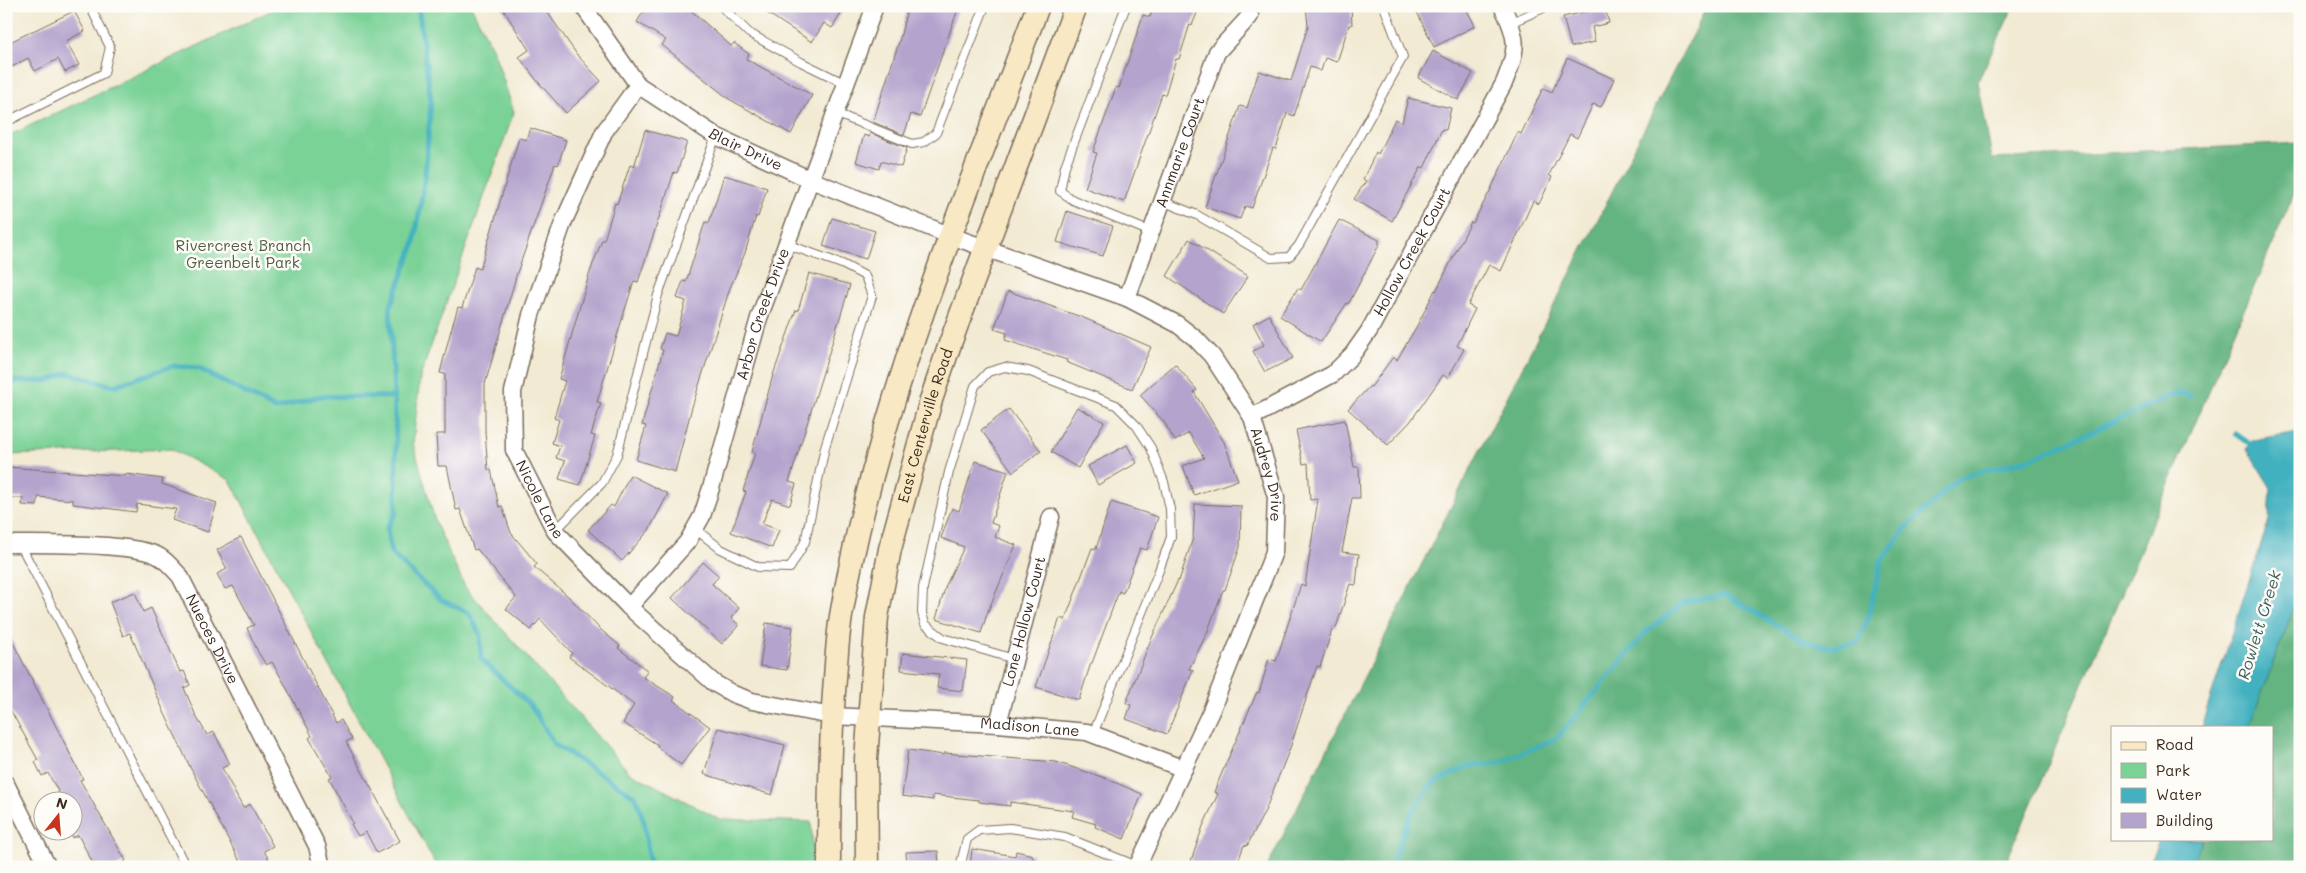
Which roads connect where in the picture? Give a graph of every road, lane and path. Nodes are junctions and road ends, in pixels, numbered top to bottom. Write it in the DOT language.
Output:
graph roads {
  1 [pos="90,6"];
  2 [pos="583,6"];
  3 [pos="721,6"];
  4 [pos="875,6"];
  5 [pos="985,6"];
  6 [pos="1038,6"];
  7 [pos="1076,6"];
  8 [pos="1126,6"];
  9 [pos="1384,6"];
  10 [pos="1502,6"];
  11 [pos="1548,6"];
  12 [pos="1250,16"];
  13 [pos="1510,23"];
  14 [pos="846,84"];
  15 [pos="638,85"];
  16 [pos="835,113"];
  17 [pos="6,122"];
  18 [pos="716,136"];
  19 [pos="811,180"];
  20 [pos="1162,201"];
  21 [pos="1151,232"];
  22 [pos="951,236"];
  23 [pos="786,244"];
  24 [pos="986,249"];
  25 [pos="1127,298"];
  26 [pos="1252,417"];
  27 [pos="1051,517"];
  28 [pos="695,529"];
  29 [pos="555,531"];
  30 [pos="13,544"];
  31 [pos="629,607"];
  32 [pos="1014,658"];
  33 [pos="832,716"];
  34 [pos="870,719"];
  35 [pos="998,724"];
  36 [pos="1093,734"];
  37 [pos="1184,769"];
  38 [pos="6,784"];
  39 [pos="48,867"];
  40 [pos="186,867"];
  41 [pos="320,867"];
  42 [pos="829,867"];
  43 [pos="867,867"];
  44 [pos="960,867"];
  45 [pos="1137,867"];
  1 -- 17 [label="lane"];
  2 -- 15 [label="street, Blair Drive"];
  3 -- 14 [label="lane"];
  4 -- 14 [label="street, Arbor Creek Drive"];
  5 -- 16 [label="lane"];
  6 -- 22 [label="main road"];
  7 -- 24 [label="main road, East Centerville Road"];
  8 -- 21 [label="lane"];
  9 -- 20 [label="lane"];
  10 -- 13 [label="street"];
  11 -- 13 [label="lane"];
  12 -- 20 [label="street, Annmarie Court"];
  13 -- 26 [label="street, Hollow Creek Court"];
  14 -- 16 [label="street, Arbor Creek Drive"];
  15 -- 18 [label="street, Blair Drive"];
  15 -- 29 [label="street, Nicole Lane"];
  16 -- 19 [label="street, Arbor Creek Drive"];
  18 -- 19 [label="street, Blair Drive"];
  18 -- 29 [label="lane"];
  19 -- 22 [label="street, Blair Drive"];
  19 -- 23 [label="street, Arbor Creek Drive"];
  20 -- 21 [label="street, Annmarie Court"];
  21 -- 25 [label="street, Annmarie Court"];
  22 -- 24 [label="street, Audrey Drive"];
  22 -- 33 [label="main road"];
  23 -- 28 [label="street, Arbor Creek Drive"];
  23 -- 28 [label="lane"];
  24 -- 25 [label="street, Audrey Drive"];
  24 -- 34 [label="main road, East Centerville Road"];
  25 -- 26 [label="street, Audrey Drive"];
  26 -- 37 [label="street, Audrey Drive"];
  27 -- 32 [label="street, Lone Hollow Court"];
  28 -- 31 [label="street, Arbor Creek Drive"];
  29 -- 31 [label="street, Nicole Lane"];
  30 -- 40 [label="lane"];
  30 -- 41 [label="street, Nueces Drive"];
  31 -- 33 [label="street, Nicole Lane"];
  32 -- 35 [label="street, Lone Hollow Court"];
  32 -- 36 [label="lane"];
  33 -- 34 [label="street, Nicole Lane"];
  33 -- 42 [label="main road"];
  34 -- 35 [label="street, Madison Lane"];
  34 -- 43 [label="main road, East Centerville Road"];
  35 -- 36 [label="street, Madison Lane"];
  36 -- 37 [label="street, Madison Lane"];
  37 -- 45 [label="street, Audrey Drive"];
  38 -- 39 [label="street"];
  44 -- 45 [label="lane"];
}
